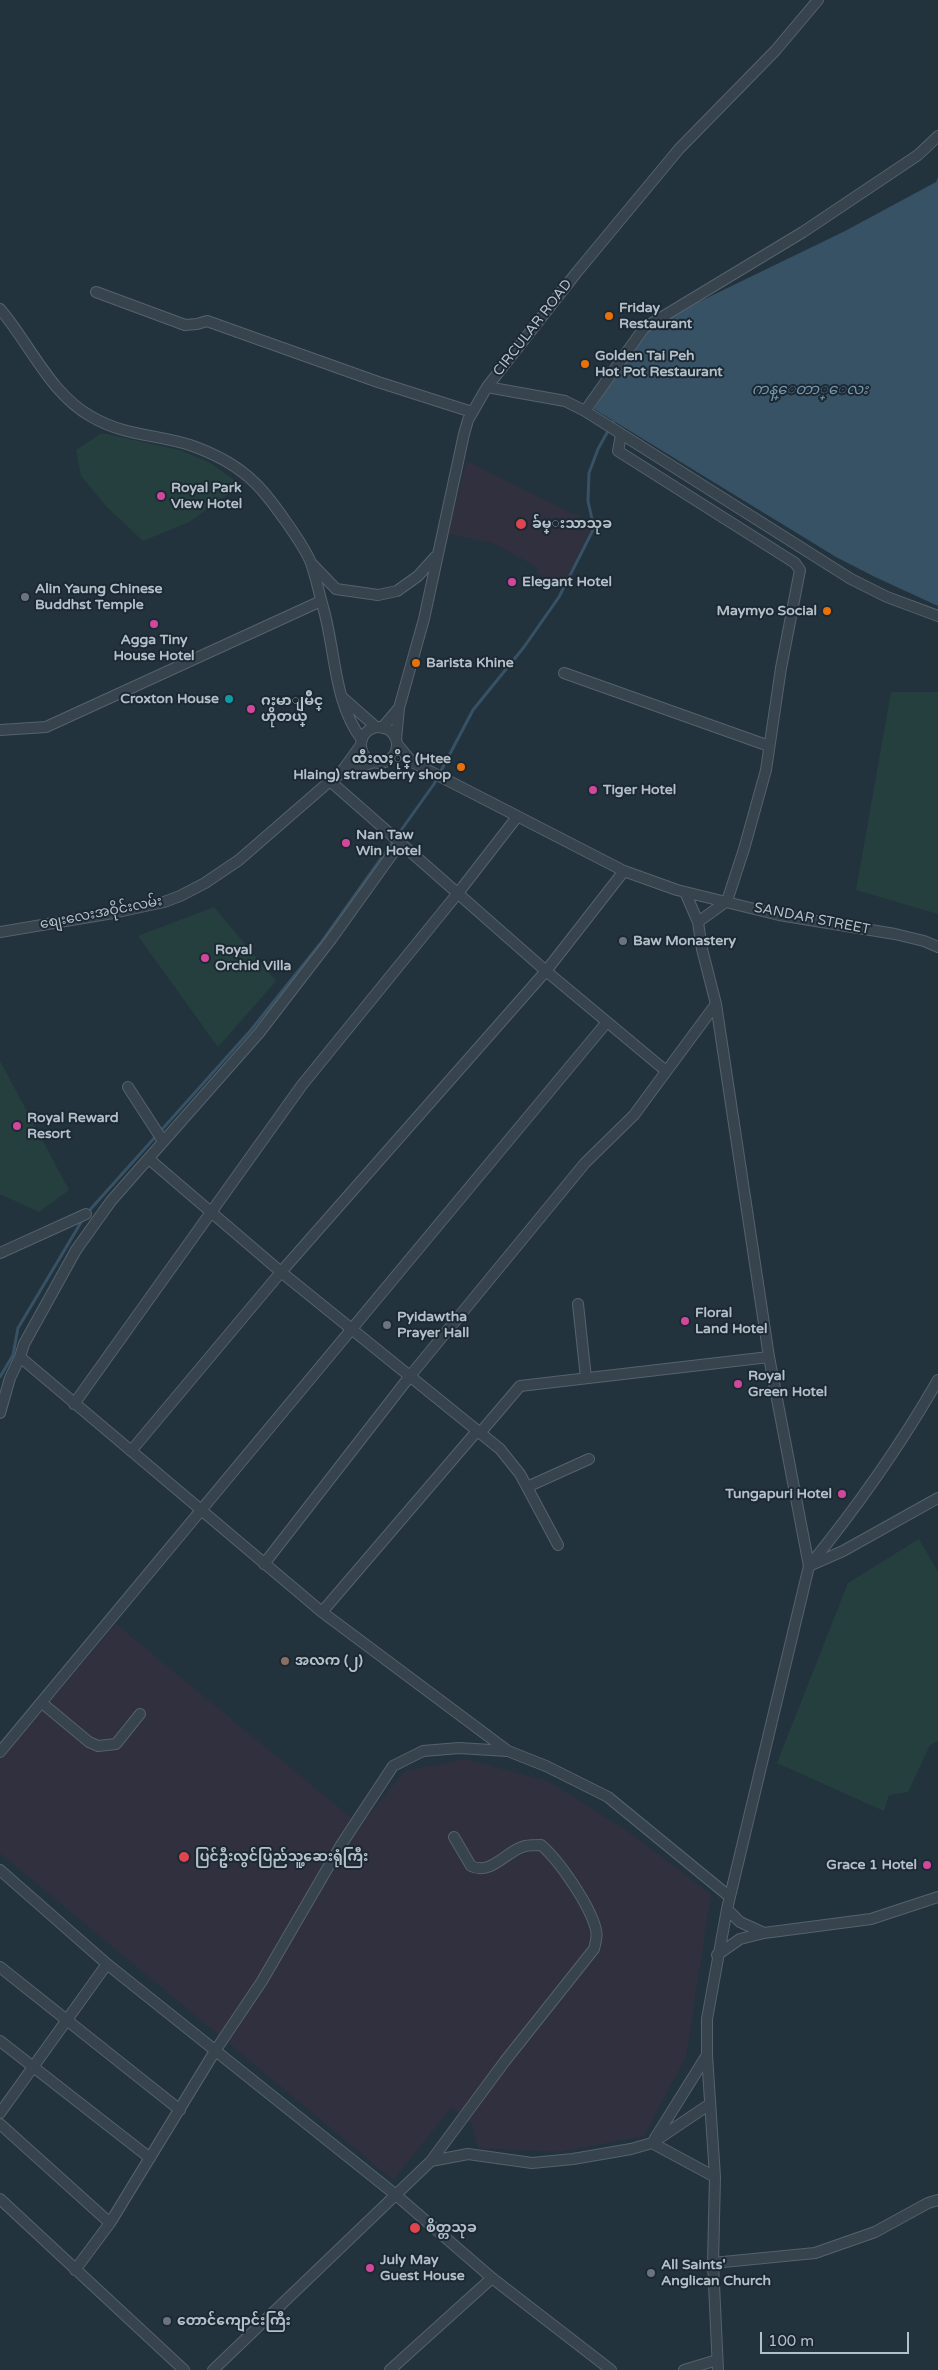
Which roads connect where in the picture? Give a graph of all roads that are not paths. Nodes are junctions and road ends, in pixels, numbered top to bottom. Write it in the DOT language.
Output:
graph roads {
  1 [pos="818,0"];
  2 [pos="938,136"];
  3 [pos="96,292"];
  4 [pos="0,308"];
  5 [pos="487,387"];
  6 [pos="585,411"];
  7 [pos="472,412"];
  8 [pos="621,435"];
  9 [pos="436,557"];
  10 [pos="311,563"];
  11 [pos="321,601"];
  12 [pos="938,616"];
  13 [pos="564,673"];
  14 [pos="343,698"];
  15 [pos="399,708"];
  16 [pos="379,728"];
  17 [pos="0,730"];
  18 [pos="361,742"];
  19 [pos="396,742"];
  20 [pos="770,746"];
  21 [pos="388,760"];
  22 [pos="374,762"];
  23 [pos="412,762"];
  24 [pos="340,774"];
  25 [pos="330,781"];
  26 [pos="517,817"];
  27 [pos="400,843"];
  28 [pos="624,871"];
  29 [pos="685,892"];
  30 [pos="458,893"];
  31 [pos="727,901"];
  32 [pos="698,922"];
  33 [pos="0,932"];
  34 [pos="938,947"];
  35 [pos="546,971"];
  36 [pos="716,1004"];
  37 [pos="607,1022"];
  38 [pos="666,1071"];
  39 [pos="128,1087"];
  40 [pos="163,1141"];
  41 [pos="149,1159"];
  42 [pos="210,1212"];
  43 [pos="86,1214"];
  44 [pos="0,1253"];
  45 [pos="281,1272"];
  46 [pos="578,1304"];
  47 [pos="352,1329"];
  48 [pos="769,1357"];
  49 [pos="20,1358"];
  50 [pos="410,1376"];
  51 [pos="586,1378"];
  52 [pos="938,1380"];
  53 [pos="74,1404"];
  54 [pos="0,1412"];
  55 [pos="479,1432"];
  56 [pos="131,1451"];
  57 [pos="589,1459"];
  58 [pos="527,1487"];
  59 [pos="938,1498"];
  60 [pos="199,1511"];
  61 [pos="558,1545"];
  62 [pos="264,1564"];
  63 [pos="809,1566"];
  64 [pos="322,1612"];
  65 [pos="42,1703"];
  66 [pos="140,1714"];
  67 [pos="508,1751"];
  68 [pos="0,1752"];
  69 [pos="454,1838"];
  70 [pos="0,1870"];
  71 [pos="730,1897"];
  72 [pos="938,1897"];
  73 [pos="727,1909"];
  74 [pos="764,1933"];
  75 [pos="718,1955"];
  76 [pos="108,1964"];
  77 [pos="0,1967"];
  78 [pos="66,2020"];
  79 [pos="0,2041"];
  80 [pos="215,2051"];
  81 [pos="707,2054"];
  82 [pos="32,2068"];
  83 [pos="710,2104"];
  84 [pos="180,2110"];
  85 [pos="0,2113"];
  86 [pos="0,2124"];
  87 [pos="652,2143"];
  88 [pos="150,2158"];
  89 [pos="431,2161"];
  90 [pos="715,2178"];
  91 [pos="396,2195"];
  92 [pos="0,2199"];
  93 [pos="938,2200"];
  94 [pos="110,2223"];
  95 [pos="713,2263"];
  96 [pos="75,2270"];
  97 [pos="492,2278"];
  98 [pos="718,2365"];
  99 [pos="184,2370"];
  100 [pos="212,2370"];
  101 [pos="390,2370"];
  102 [pos="611,2370"];
  103 [pos="684,2370"];
  1 -- 5 [label="street, CIRCULAR ROAD"];
  2 -- 6 [label="street"];
  3 -- 7 [label="street"];
  4 -- 10 [label="street"];
  5 -- 6 [label="street"];
  5 -- 7 [label="street, CIRCULAR ROAD"];
  6 -- 8 [label="street"];
  7 -- 9 [label="street, CIRCULAR ROAD"];
  8 -- 12 [label="street"];
  8 -- 20 [label="street"];
  9 -- 10 [label="street"];
  9 -- 15 [label="street, CIRCULAR ROAD"];
  10 -- 11 [label="street"];
  11 -- 14 [label="street"];
  11 -- 17 [label="street"];
  13 -- 20 [label="street"];
  14 -- 16 [label="street"];
  14 -- 18 [label="street"];
  15 -- 16 [label="street, CIRCULAR ROAD"];
  15 -- 19 [label="street"];
  16 -- 18 [label="street"];
  16 -- 19 [label="street"];
  18 -- 22 [label="street"];
  18 -- 24 [label="street"];
  19 -- 21 [label="street"];
  19 -- 23 [label="street"];
  20 -- 31 [label="street"];
  21 -- 22 [label="street"];
  21 -- 23 [label="street"];
  22 -- 24 [label="street"];
  23 -- 26 [label="street, SANDAR STREET"];
  24 -- 25 [label="street, စျေးလေးအဝိုင်းလမ်း"];
  25 -- 27 [label="street"];
  25 -- 33 [label="street, စျေးလေးအဝိုင်းလမ်း"];
  26 -- 28 [label="street, SANDAR STREET"];
  26 -- 30 [label="street"];
  27 -- 30 [label="street"];
  27 -- 40 [label="street"];
  28 -- 29 [label="street, SANDAR STREET"];
  28 -- 35 [label="street"];
  29 -- 31 [label="street, SANDAR STREET"];
  29 -- 32 [label="street"];
  30 -- 35 [label="street"];
  30 -- 42 [label="street"];
  31 -- 32 [label="street"];
  31 -- 34 [label="street, SANDAR STREET"];
  32 -- 36 [label="street"];
  35 -- 37 [label="street"];
  35 -- 45 [label="street"];
  36 -- 38 [label="street"];
  36 -- 48 [label="street"];
  37 -- 38 [label="street"];
  37 -- 47 [label="street"];
  38 -- 50 [label="street"];
  39 -- 40 [label="street"];
  40 -- 41 [label="street"];
  41 -- 42 [label="street"];
  41 -- 49 [label="street"];
  42 -- 45 [label="street"];
  42 -- 53 [label="street"];
  43 -- 44 [label="street"];
  45 -- 47 [label="street"];
  45 -- 56 [label="street"];
  46 -- 51 [label="street"];
  47 -- 50 [label="street"];
  47 -- 60 [label="street"];
  48 -- 51 [label="street"];
  48 -- 63 [label="street"];
  49 -- 53 [label="street"];
  49 -- 54 [label="street"];
  50 -- 55 [label="street"];
  50 -- 62 [label="street"];
  51 -- 55 [label="street"];
  52 -- 63 [label="street"];
  53 -- 56 [label="street"];
  55 -- 58 [label="street"];
  55 -- 64 [label="street"];
  56 -- 60 [label="street"];
  57 -- 58 [label="street"];
  58 -- 61 [label="street"];
  59 -- 63 [label="street"];
  60 -- 62 [label="street"];
  60 -- 65 [label="street"];
  62 -- 64 [label="street"];
  63 -- 71 [label="street"];
  64 -- 67 [label="street"];
  65 -- 66 [label="street"];
  65 -- 68 [label="street"];
  67 -- 71 [label="street"];
  67 -- 80 [label="street"];
  69 -- 89 [label="street"];
  70 -- 76 [label="street"];
  71 -- 73 [label="street"];
  72 -- 74 [label="street"];
  73 -- 74 [label="street"];
  73 -- 75 [label="street"];
  74 -- 75 [label="street"];
  75 -- 81 [label="street"];
  76 -- 78 [label="street"];
  76 -- 80 [label="street"];
  77 -- 78 [label="street"];
  78 -- 82 [label="street"];
  78 -- 84 [label="street"];
  79 -- 82 [label="street"];
  80 -- 84 [label="street"];
  80 -- 91 [label="street"];
  81 -- 83 [label="street"];
  81 -- 87 [label="street"];
  82 -- 85 [label="street"];
  82 -- 88 [label="street"];
  83 -- 87 [label="street"];
  83 -- 90 [label="street"];
  84 -- 88 [label="street"];
  86 -- 94 [label="street"];
  87 -- 89 [label="street"];
  87 -- 90 [label="street"];
  88 -- 94 [label="street"];
  89 -- 91 [label="street"];
  90 -- 95 [label="street"];
  91 -- 97 [label="street"];
  91 -- 100 [label="street"];
  92 -- 96 [label="street"];
  93 -- 95 [label="street"];
  94 -- 96 [label="street"];
  95 -- 98 [label="street"];
  96 -- 99 [label="street"];
  97 -- 101 [label="street"];
  97 -- 102 [label="street"];
  98 -- 103 [label="street"];
}
